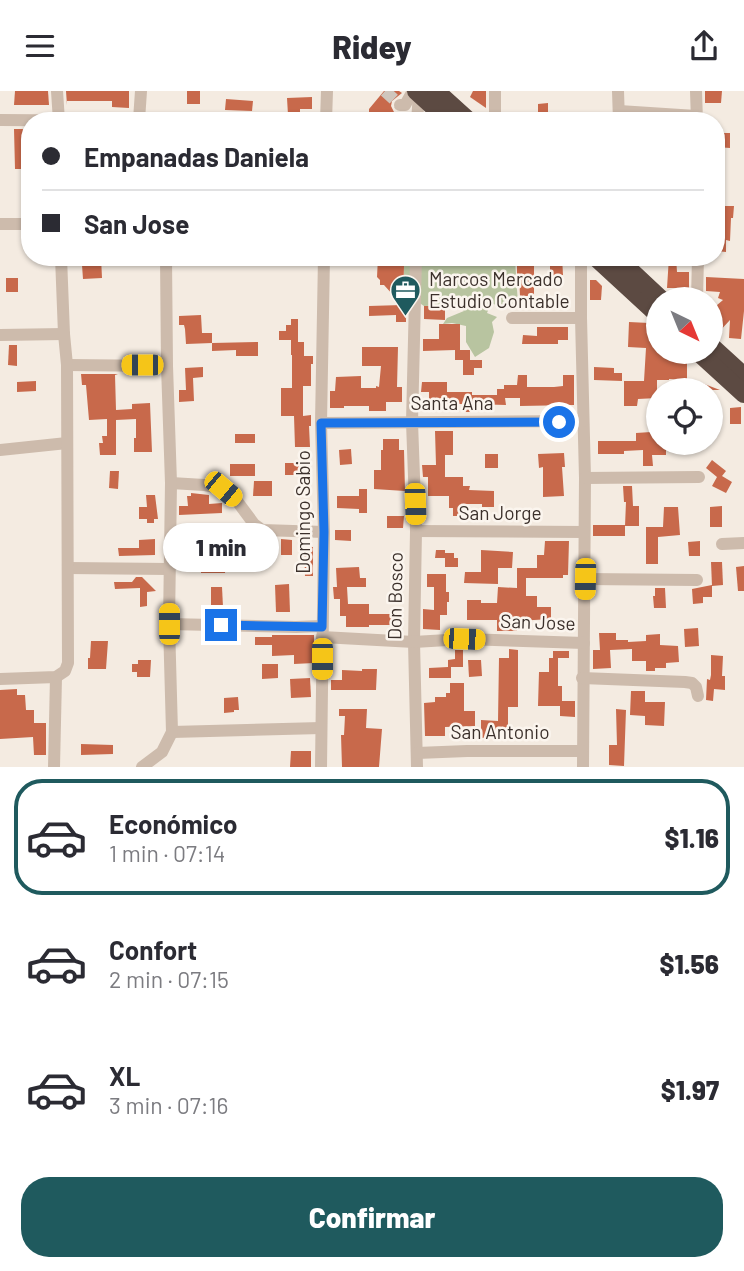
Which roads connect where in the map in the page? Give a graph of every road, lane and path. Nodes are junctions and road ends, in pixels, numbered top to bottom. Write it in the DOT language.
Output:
graph roads {
  1 [pos="57,91"];
  2 [pos="141,91"];
  3 [pos="327,91"];
  4 [pos="495,91"];
  5 [pos="618,91"];
  6 [pos="696,91"];
  7 [pos="421,92"];
  8 [pos="400,106"];
  9 [pos="59,112"];
  10 [pos="141,112"];
  11 [pos="327,112"];
  12 [pos="418,112"];
  13 [pos="440,112"];
  14 [pos="454,112"];
  15 [pos="495,112"];
  16 [pos="619,112"];
  17 [pos="696,112"];
  18 [pos="0,120"];
  19 [pos="21,120"];
  20 [pos="0,224"];
  21 [pos="21,224"];
  22 [pos="61,266"];
  23 [pos="166,266"];
  24 [pos="324,266"];
  25 [pos="416,266"];
  26 [pos="581,266"];
  27 [pos="613,266"];
  28 [pos="616,266"];
  29 [pos="698,266"];
  30 [pos="697,287"];
  31 [pos="646,288"];
  32 [pos="646,302"];
  33 [pos="512,318"];
  34 [pos="581,318"];
  35 [pos="64,334"];
  36 [pos="0,335"];
  37 [pos="723,357"];
  38 [pos="711,364"];
  39 [pos="67,365"];
  40 [pos="167,366"];
  41 [pos="744,376"];
  42 [pos="744,394"];
  43 [pos="583,421"];
  44 [pos="412,422"];
  45 [pos="321,423"];
  46 [pos="67,443"];
  47 [pos="0,450"];
  48 [pos="699,477"];
  49 [pos="585,478"];
  50 [pos="171,483"];
  51 [pos="416,531"];
  52 [pos="324,532"];
  53 [pos="584,532"];
  54 [pos="744,543"];
  55 [pos="722,544"];
  56 [pos="68,568"];
  57 [pos="169,569"];
  58 [pos="585,579"];
  59 [pos="697,580"];
  60 [pos="169,624"];
  61 [pos="322,632"];
  62 [pos="414,642"];
  63 [pos="584,643"];
  64 [pos="56,677"];
  65 [pos="582,678"];
  66 [pos="0,679"];
  67 [pos="698,696"];
  68 [pos="321,728"];
  69 [pos="172,732"];
  70 [pos="582,751"];
  71 [pos="417,753"];
  72 [pos="54,767"];
  73 [pos="142,767"];
  74 [pos="321,767"];
  75 [pos="417,767"];
  76 [pos="583,767"];
  1 -- 9 [label="street"];
  2 -- 10 [label="street"];
  3 -- 11 [label="street"];
  4 -- 15 [label="street"];
  5 -- 16 [label="street"];
  6 -- 17 [label="street"];
  7 -- 8 [label="street"];
  7 -- 12 [label="street"];
  7 -- 13 [label="highway"];
  7 -- 14 [label="highway"];
  18 -- 19 [label="street"];
  20 -- 21 [label="street"];
  22 -- 35 [label="street"];
  23 -- 40 [label="street"];
  24 -- 45 [label="street, Domingo Sabio"];
  25 -- 44 [label="street, Don Bosco"];
  26 -- 34 [label="street"];
  27 -- 32 [label="highway"];
  28 -- 31 [label="highway"];
  29 -- 30 [label="street"];
  33 -- 34 [label="street"];
  34 -- 43 [label="street"];
  35 -- 36 [label="street"];
  35 -- 39 [label="street"];
  37 -- 41 [label="highway"];
  38 -- 42 [label="highway"];
  39 -- 40 [label="street"];
  39 -- 46 [label="street"];
  40 -- 50 [label="street"];
  43 -- 44 [label="street, Santa Ana"];
  43 -- 49 [label="street"];
  44 -- 45 [label="street, Santa Ana"];
  44 -- 51 [label="street, Don Bosco"];
  45 -- 52 [label="street, Domingo Sabio"];
  46 -- 47 [label="street"];
  46 -- 56 [label="street"];
  48 -- 49 [label="street"];
  49 -- 53 [label="street"];
  50 -- 52 [label="street"];
  50 -- 57 [label="street"];
  51 -- 53 [label="street, San Jorge"];
  51 -- 62 [label="street, Don Bosco"];
  52 -- 61 [label="street, Domingo Sabio"];
  53 -- 58 [label="street"];
  54 -- 55 [label="street"];
  56 -- 57 [label="street"];
  56 -- 64 [label="street"];
  57 -- 60 [label="street"];
  58 -- 59 [label="street"];
  58 -- 63 [label="street"];
  60 -- 61 [label="street, San Jose"];
  60 -- 69 [label="street"];
  61 -- 62 [label="street, San Jose"];
  61 -- 68 [label="street, Domingo Sabio"];
  62 -- 63 [label="street, San Jose"];
  62 -- 71 [label="street, Don Bosco"];
  63 -- 65 [label="street"];
  64 -- 66 [label="street"];
  64 -- 72 [label="street"];
  65 -- 67 [label="street"];
  65 -- 70 [label="street"];
  68 -- 69 [label="street"];
  68 -- 74 [label="street, Domingo Sabio"];
  69 -- 73 [label="street"];
  70 -- 71 [label="street, San Antonio"];
  70 -- 76 [label="street"];
  71 -- 75 [label="street, Don Bosco"];
}
